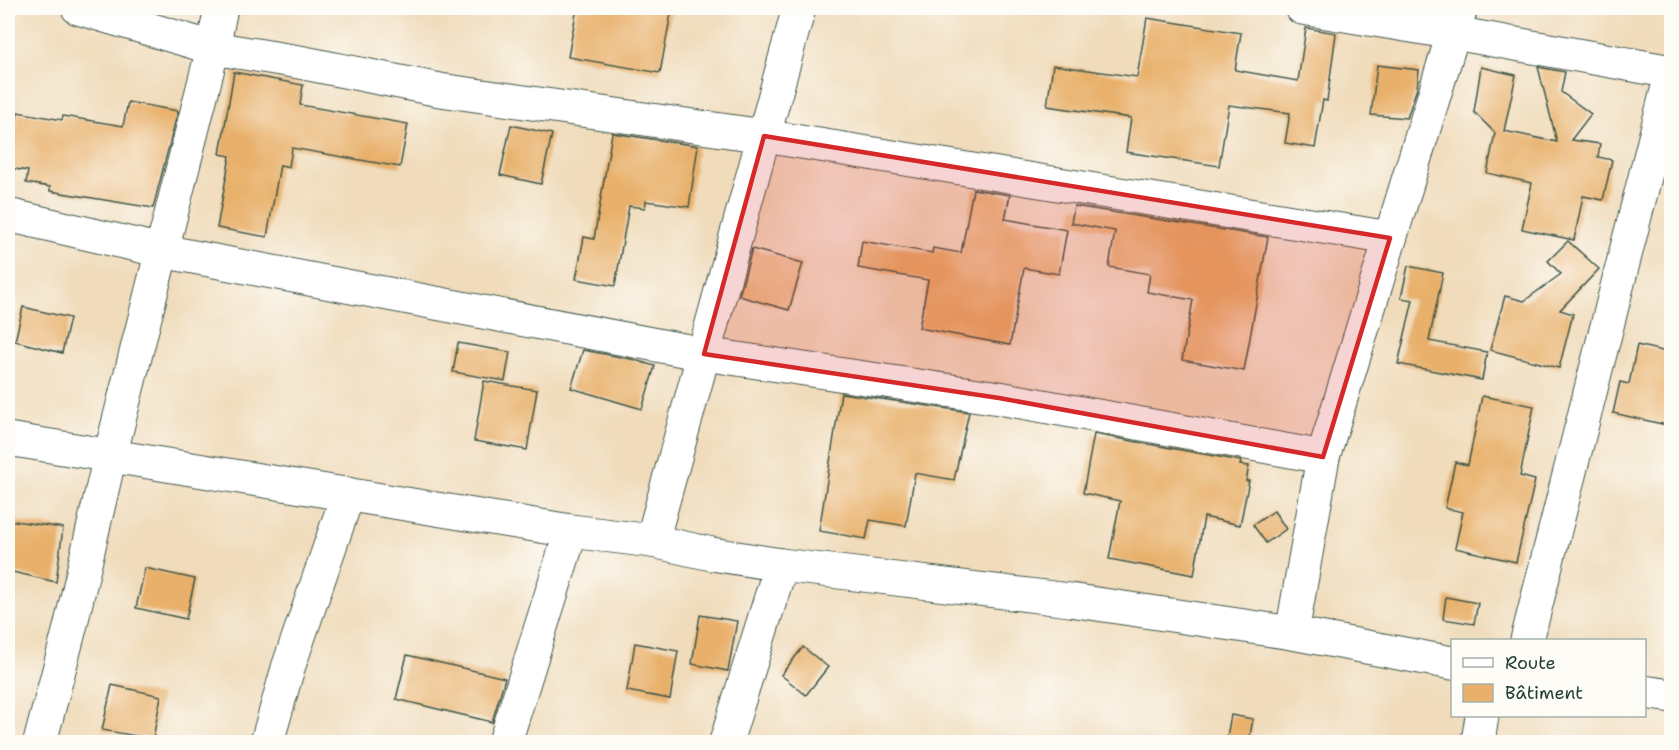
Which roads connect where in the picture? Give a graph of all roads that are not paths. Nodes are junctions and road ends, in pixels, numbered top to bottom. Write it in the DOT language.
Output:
graph roads {
  1 [pos="78,8"];
  2 [pos="221,8"];
  3 [pos="800,8"];
  4 [pos="1302,8"];
  5 [pos="1458,20"];
  6 [pos="213,48"];
  7 [pos="1671,72"];
  8 [pos="764,136"];
  9 [pos="8,215"];
  10 [pos="1390,238"];
  11 [pos="162,251"];
  12 [pos="704,354"];
  13 [pos="8,439"];
  14 [pos="110,456"];
  15 [pos="1323,458"];
  16 [pos="348,494"];
  17 [pos="571,531"];
  18 [pos="652,541"];
  19 [pos="781,565"];
  20 [pos="1292,633"];
  21 [pos="1527,639"];
  22 [pos="1451,663"];
  23 [pos="1646,692"];
  24 [pos="1671,696"];
  25 [pos="1482,717"];
  26 [pos="40,742"];
  27 [pos="267,742"];
  28 [pos="506,742"];
  29 [pos="726,742"];
  30 [pos="1478,742"];
  1 -- 6 [label="street"];
  2 -- 6 [label="street"];
  3 -- 8 [label="street"];
  4 -- 5 [label="street"];
  5 -- 7 [label="street"];
  5 -- 10 [label="street"];
  6 -- 8 [label="street"];
  6 -- 11 [label="street"];
  7 -- 21 [label="street"];
  8 -- 10 [label="street"];
  8 -- 12 [label="street"];
  9 -- 11 [label="street"];
  10 -- 15 [label="street"];
  11 -- 12 [label="street"];
  11 -- 14 [label="street"];
  12 -- 15 [label="street"];
  12 -- 18 [label="street"];
  13 -- 14 [label="street"];
  14 -- 16 [label="street"];
  14 -- 26 [label="street"];
  15 -- 20 [label="street"];
  16 -- 17 [label="street"];
  16 -- 27 [label="street"];
  17 -- 18 [label="street"];
  17 -- 28 [label="street"];
  18 -- 19 [label="street"];
  19 -- 20 [label="street"];
  19 -- 29 [label="street"];
  20 -- 22 [label="street"];
  23 -- 24 [label="street"];
  25 -- 30 [label="street"];
}
